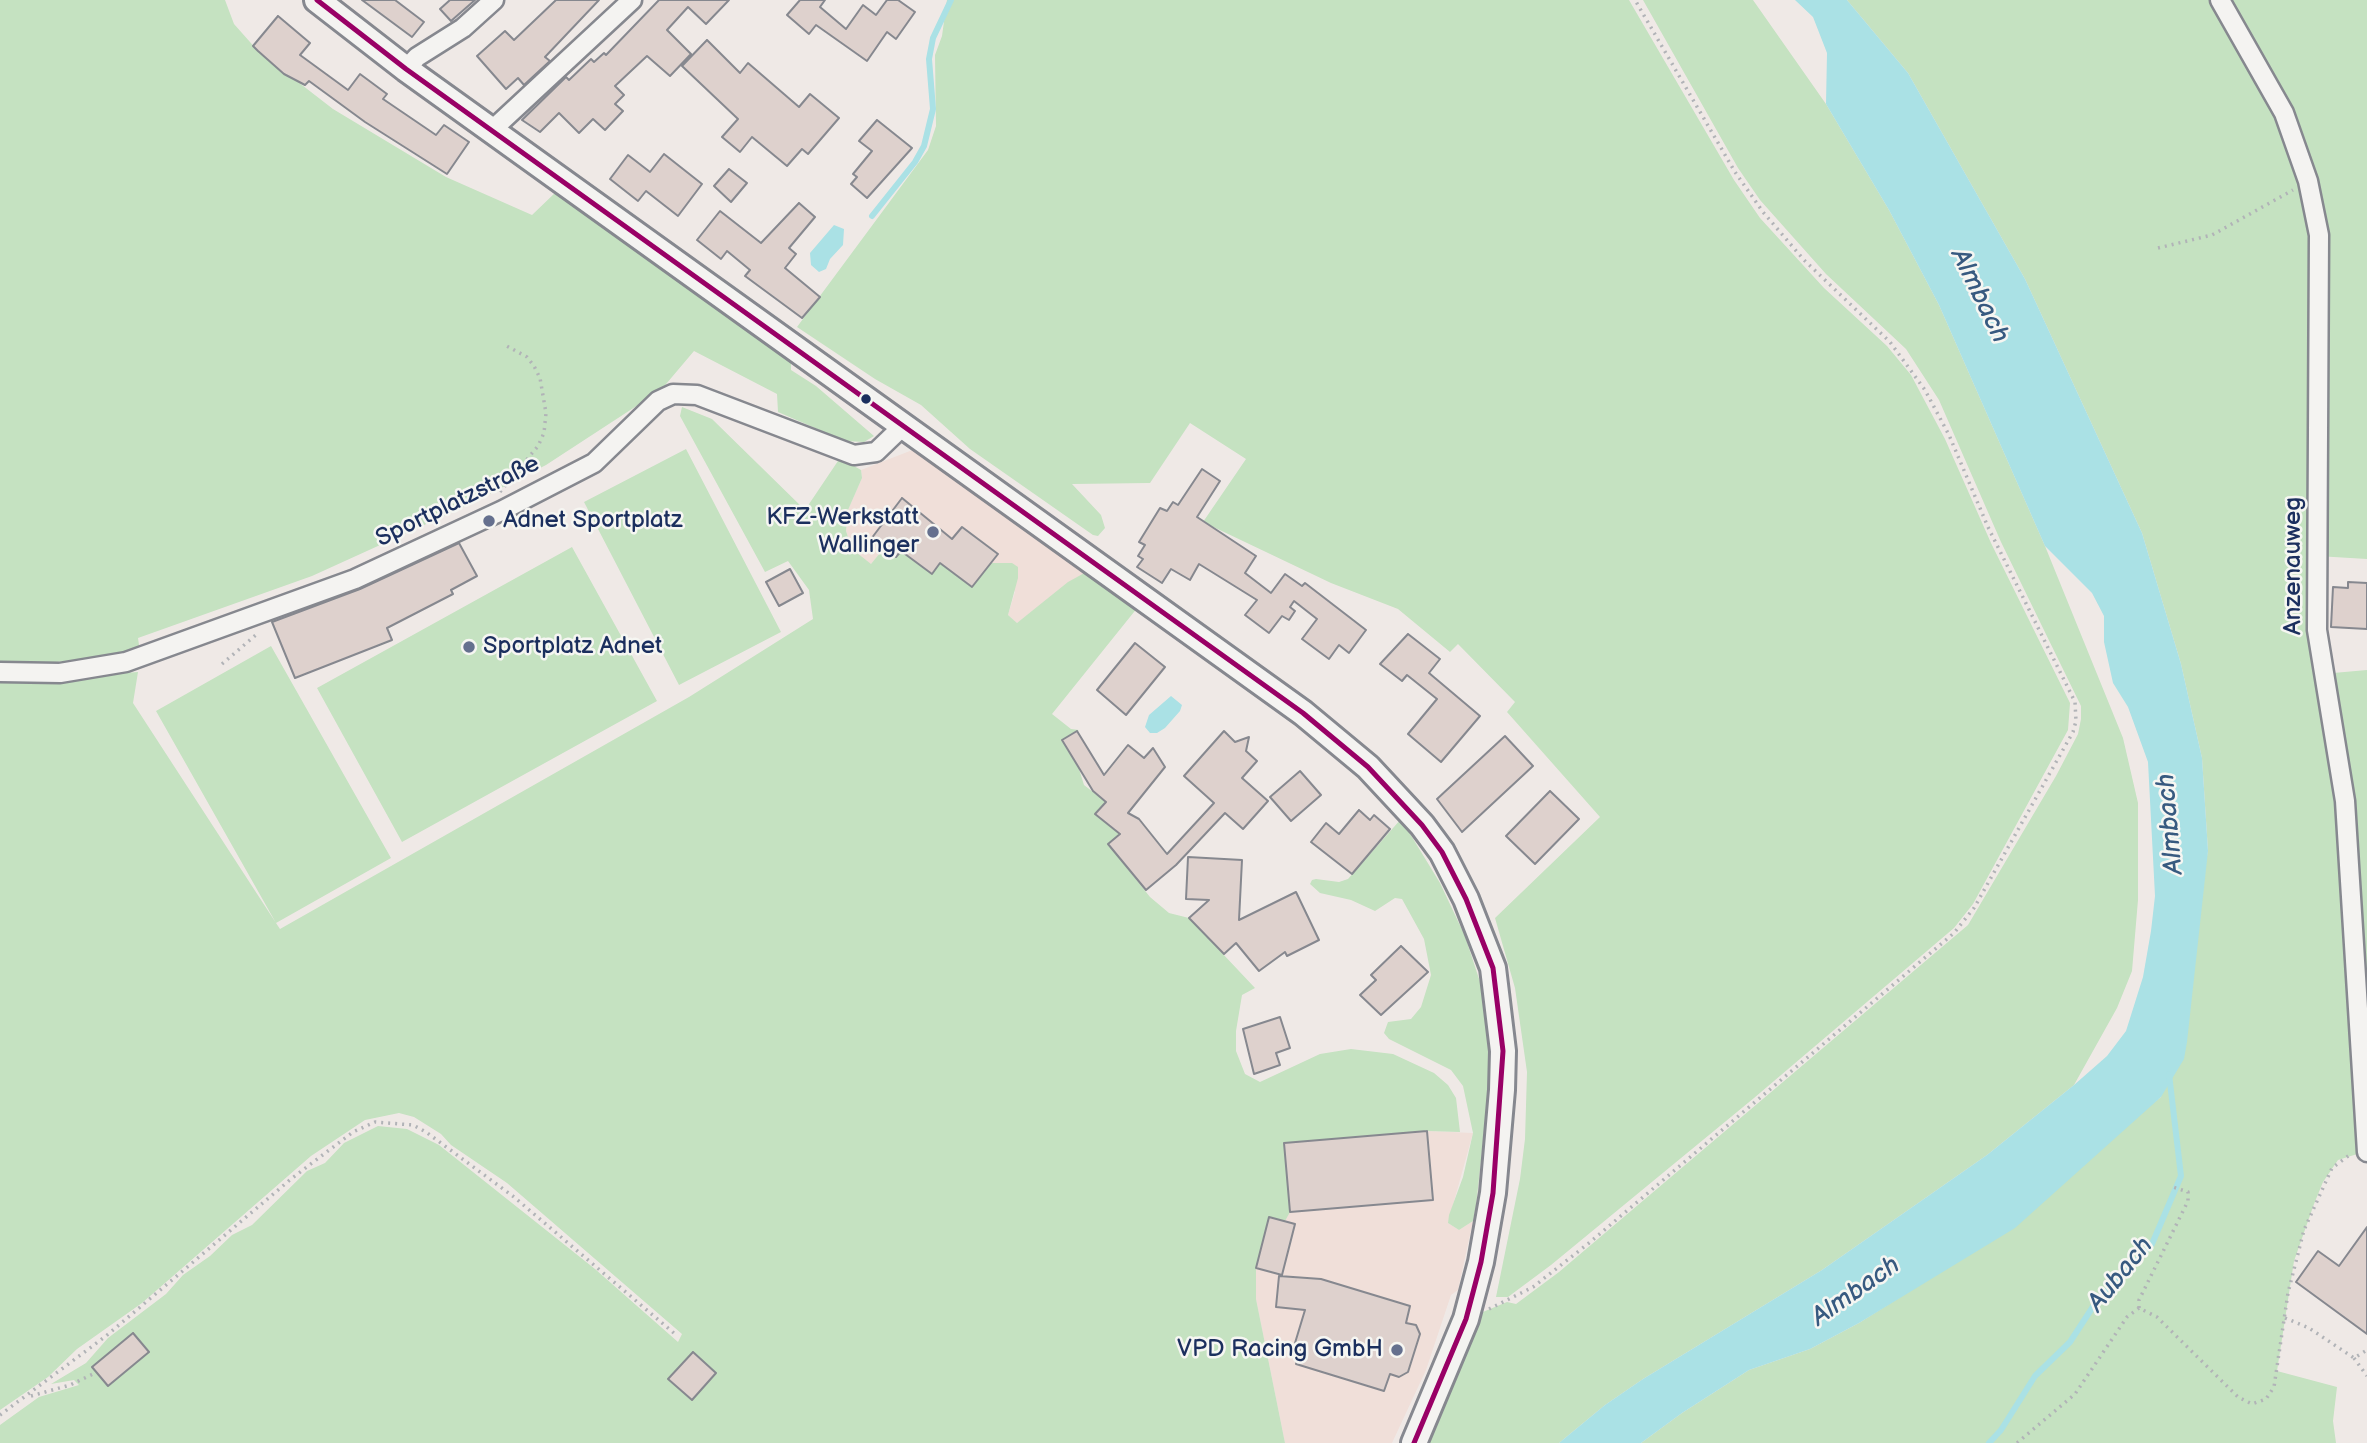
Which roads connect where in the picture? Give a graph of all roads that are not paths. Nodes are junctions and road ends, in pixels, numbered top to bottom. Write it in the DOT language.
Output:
graph roads {
  1 [pos="317,0"];
  2 [pos="494,0"];
  3 [pos="632,0"];
  4 [pos="2220,0"];
  5 [pos="406,69"];
  6 [pos="492,130"];
  7 [pos="902,427"];
  8 [pos="0,671"];
  9 [pos="2367,1152"];
  10 [pos="1414,1443"];
  1 -- 5 [label="main road"];
  2 -- 5 [label="street"];
  3 -- 6 [label="street"];
  4 -- 9 [label="street, Anzenauweg"];
  5 -- 6 [label="main road"];
  6 -- 7 [label="main road"];
  7 -- 8 [label="street, Sportplatzstraße"];
  7 -- 10 [label="main road"];
}
